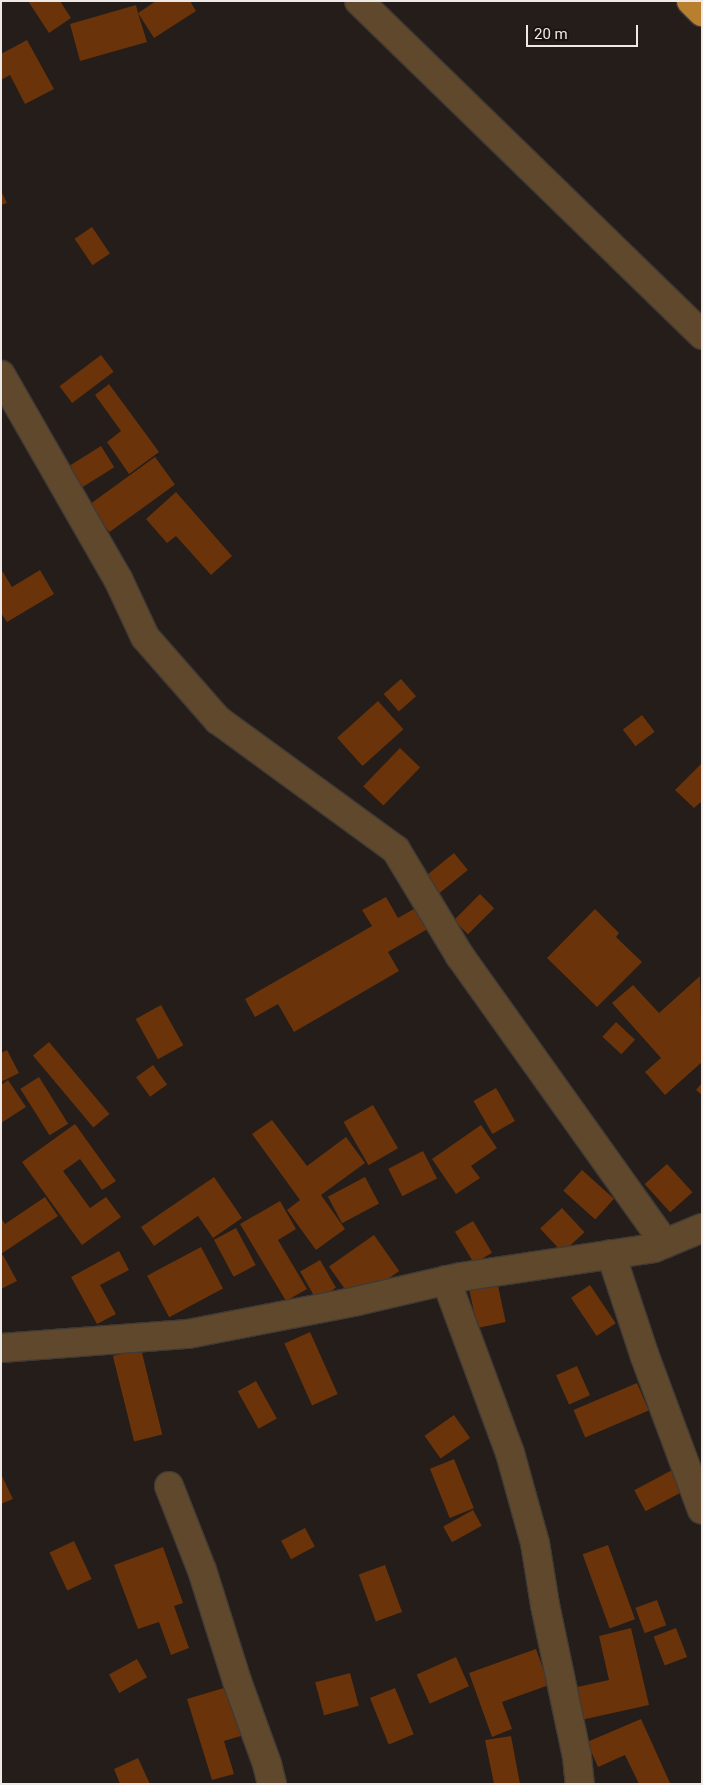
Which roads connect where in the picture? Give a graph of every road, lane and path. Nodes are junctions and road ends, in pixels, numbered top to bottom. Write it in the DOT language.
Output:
graph roads {
  1 [pos="359,1"];
  2 [pos="691,1"];
  3 [pos="702,12"];
  4 [pos="702,335"];
  5 [pos="1,375"];
  6 [pos="702,1228"];
  7 [pos="665,1243"];
  8 [pos="611,1254"];
  9 [pos="446,1280"];
  10 [pos="1,1348"];
  11 [pos="169,1486"];
  12 [pos="702,1510"];
  13 [pos="272,1784"];
  14 [pos="580,1784"];
  1 -- 4 [label="street"];
  2 -- 3 [label="highway"];
  5 -- 7 [label="street"];
  6 -- 7 [label="street"];
  7 -- 8 [label="street"];
  8 -- 9 [label="street"];
  8 -- 12 [label="street"];
  9 -- 10 [label="street"];
  9 -- 14 [label="street"];
  11 -- 13 [label="street"];
}
